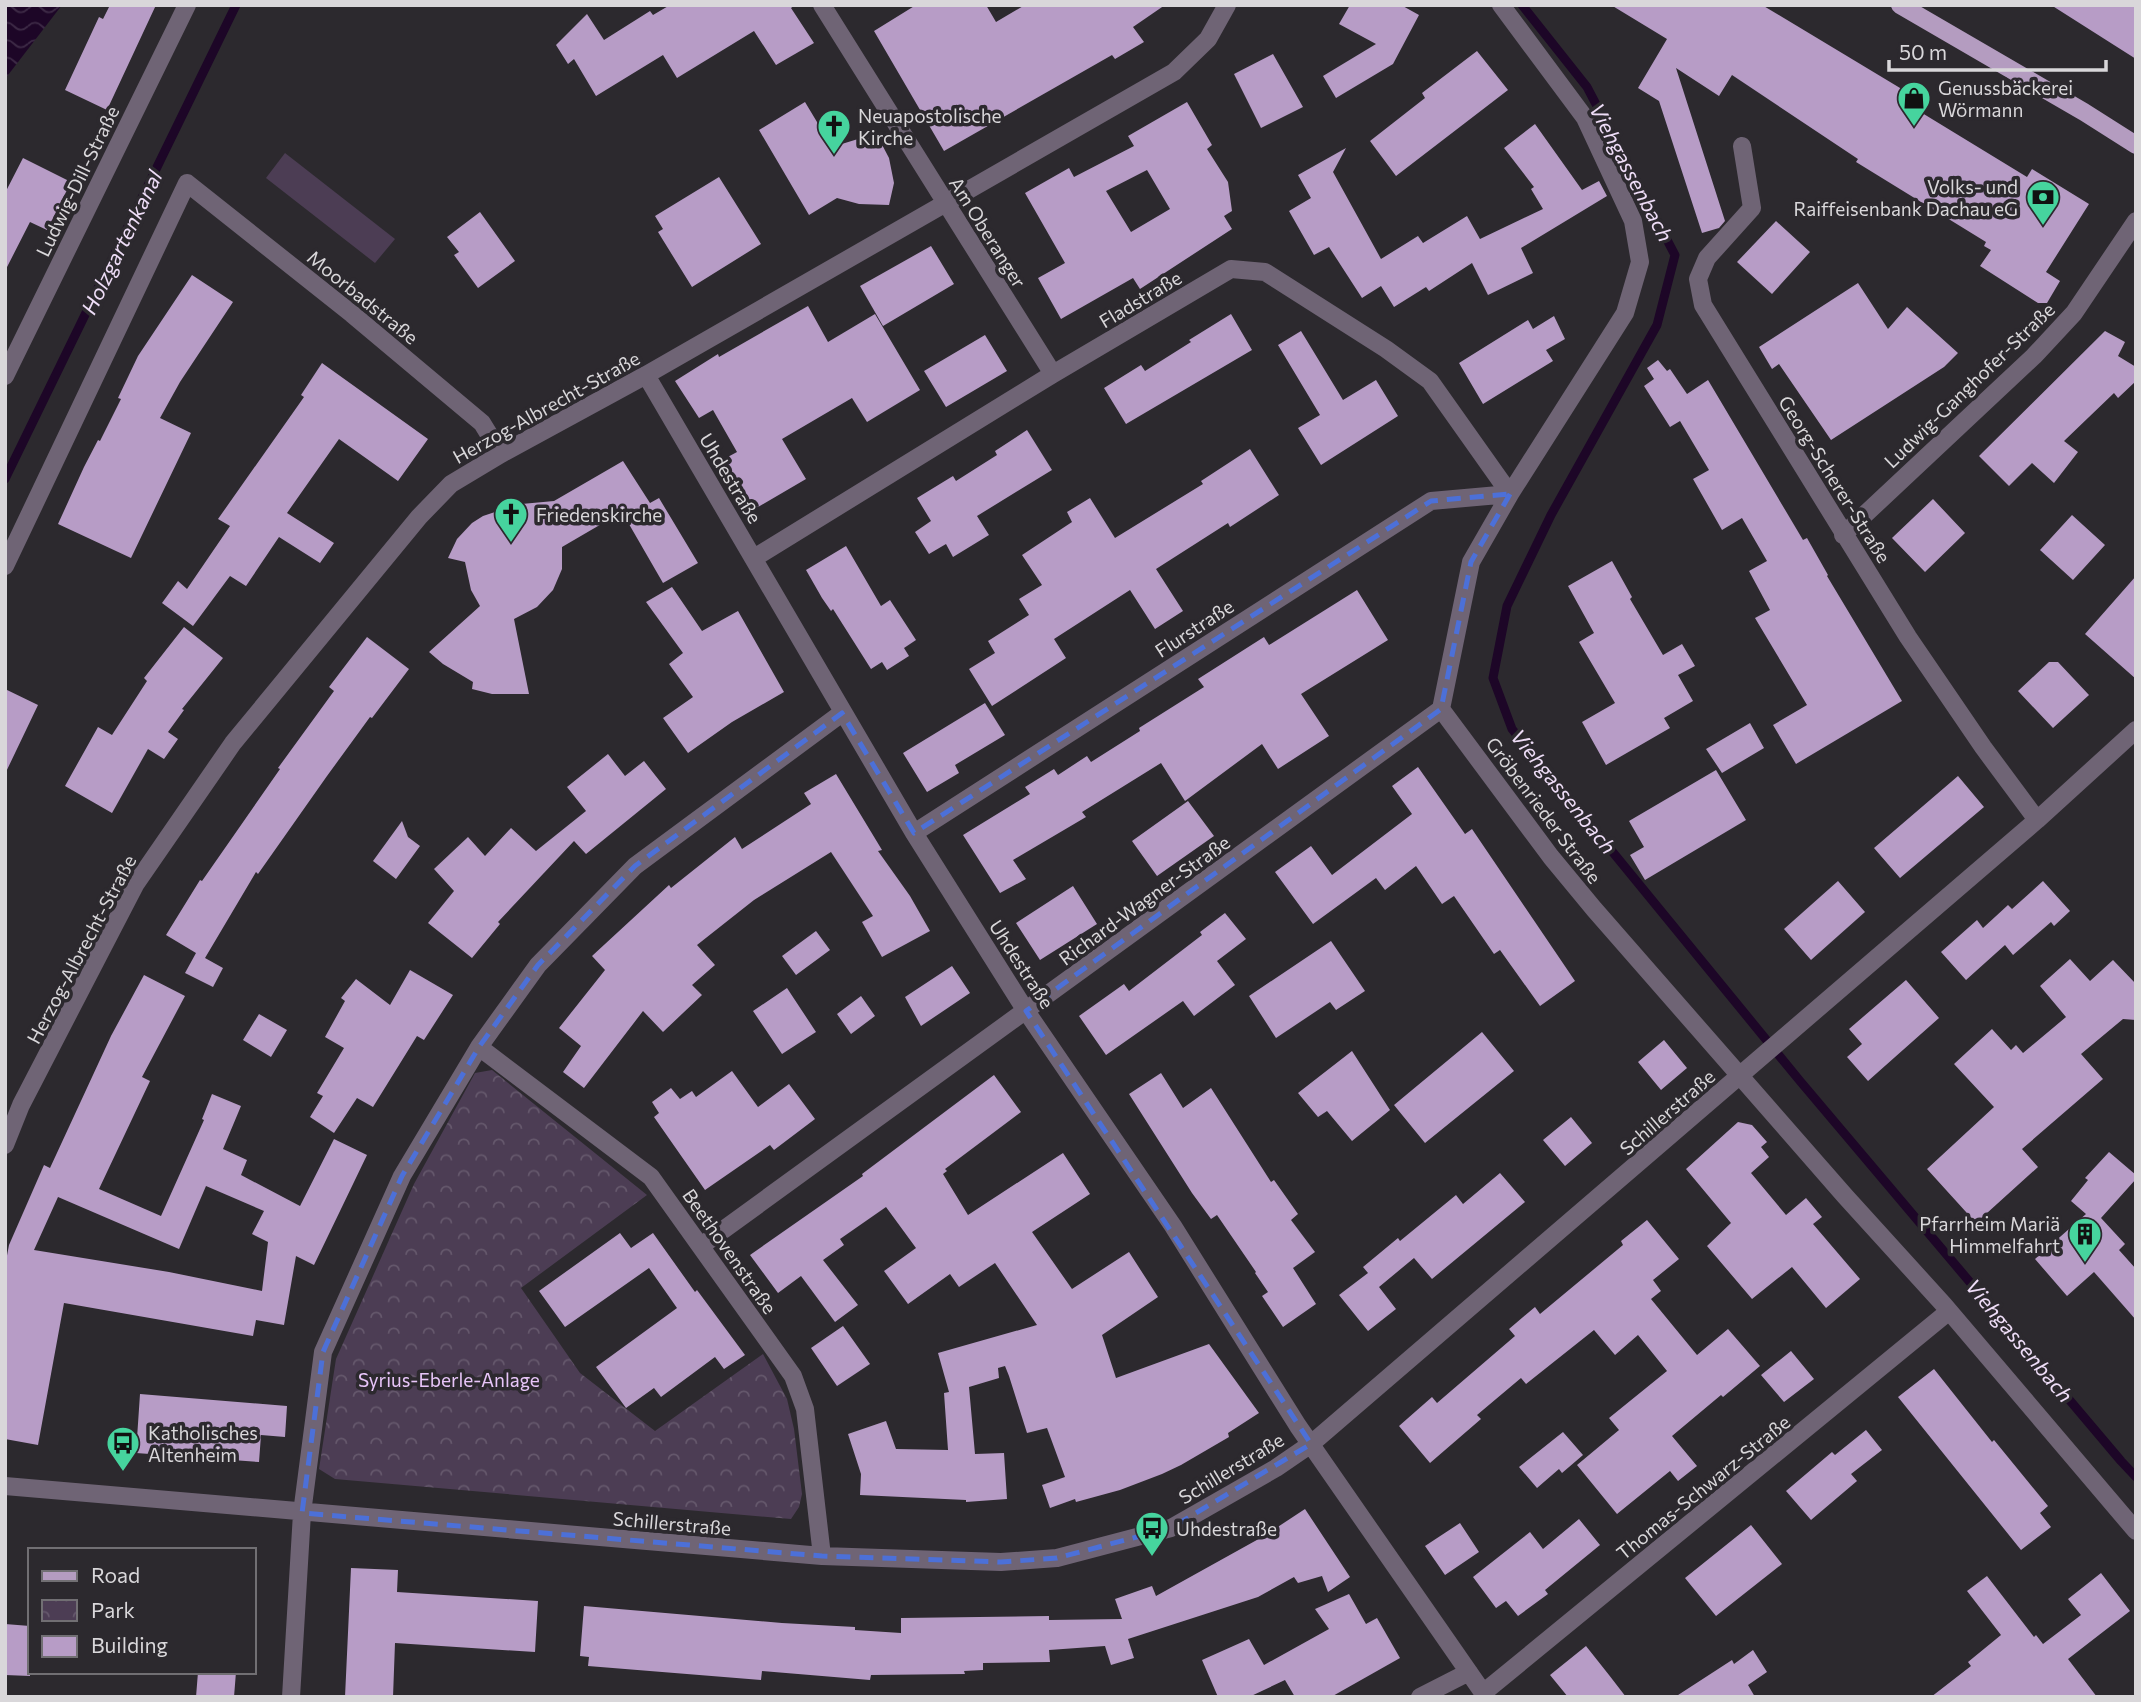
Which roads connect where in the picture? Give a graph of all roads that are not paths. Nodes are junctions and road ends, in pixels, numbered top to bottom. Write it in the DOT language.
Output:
graph roads {
  1 [pos="187,5"];
  2 [pos="822,5"];
  3 [pos="1227,5"];
  4 [pos="1501,5"];
  5 [pos="1900,5"];
  6 [pos="2136,145"];
  7 [pos="1742,146"];
  8 [pos="946,204"];
  9 [pos="2136,221"];
  10 [pos="1054,374"];
  11 [pos="646,375"];
  12 [pos="5,376"];
  13 [pos="501,454"];
  14 [pos="1510,494"];
  15 [pos="1843,535"];
  16 [pos="754,558"];
  17 [pos="5,566"];
  18 [pos="1441,709"];
  19 [pos="842,713"];
  20 [pos="2136,730"];
  21 [pos="2037,820"];
  22 [pos="914,833"];
  23 [pos="1026,1011"];
  24 [pos="479,1047"];
  25 [pos="1740,1077"];
  26 [pos="5,1145"];
  27 [pos="701,1246"];
  28 [pos="1948,1312"];
  29 [pos="1311,1444"];
  30 [pos="5,1486"];
  31 [pos="302,1513"];
  32 [pos="2136,1531"];
  33 [pos="822,1556"];
  34 [pos="1469,1672"];
  35 [pos="1484,1695"];
  36 [pos="291,1697"];
  37 [pos="1420,1697"];
  1 -- 12 [label="street, Ludwig-Dill-Straße"];
  2 -- 8 [label="street, Am Oberanger"];
  3 -- 8 [label="street, Herzog-Albrecht-Straße"];
  4 -- 14 [label="street"];
  5 -- 6 [label="main road"];
  7 -- 15 [label="street, Georg-Scherer-Straße"];
  8 -- 10 [label="street, Am Oberanger"];
  8 -- 11 [label="street, Herzog-Albrecht-Straße"];
  9 -- 15 [label="street, Ludwig-Ganghofer-Straße"];
  10 -- 14 [label="street, Fladstraße"];
  10 -- 16 [label="street, Fladstraße"];
  11 -- 13 [label="street, Herzog-Albrecht-Straße"];
  11 -- 16 [label="street, Uhdestraße"];
  13 -- 17 [label="street, Moorbadstraße"];
  13 -- 26 [label="street, Herzog-Albrecht-Straße"];
  14 -- 18 [label="street"];
  14 -- 22 [label="street, Flurstraße"];
  15 -- 21 [label="street, Georg-Scherer-Straße"];
  16 -- 19 [label="street, Uhdestraße"];
  18 -- 23 [label="street, Richard-Wagner-Straße"];
  18 -- 25 [label="street, Gröbenrieder Straße"];
  19 -- 22 [label="street, Uhdestraße"];
  19 -- 24 [label="street"];
  20 -- 21 [label="street, Schillerstraße"];
  21 -- 25 [label="street, Schillerstraße"];
  22 -- 23 [label="street, Uhdestraße"];
  23 -- 27 [label="street, Richard-Wagner-Straße"];
  23 -- 29 [label="street, Uhdestraße"];
  24 -- 27 [label="street, Beethovenstraße"];
  24 -- 31 [label="street"];
  25 -- 28 [label="street, Gröbenrieder Straße"];
  25 -- 29 [label="street, Schillerstraße"];
  27 -- 33 [label="street, Beethovenstraße"];
  28 -- 32 [label="street, Gröbenrieder Straße"];
  28 -- 35 [label="street, Thomas-Schwarz-Straße"];
  29 -- 33 [label="street, Schillerstraße"];
  29 -- 34 [label="street, Uhdestraße"];
  30 -- 31 [label="street, Schillerstraße"];
  31 -- 33 [label="street, Schillerstraße"];
  31 -- 36 [label="street"];
  34 -- 35 [label="street, Uhdestraße"];
  34 -- 37 [label="street"];
}
